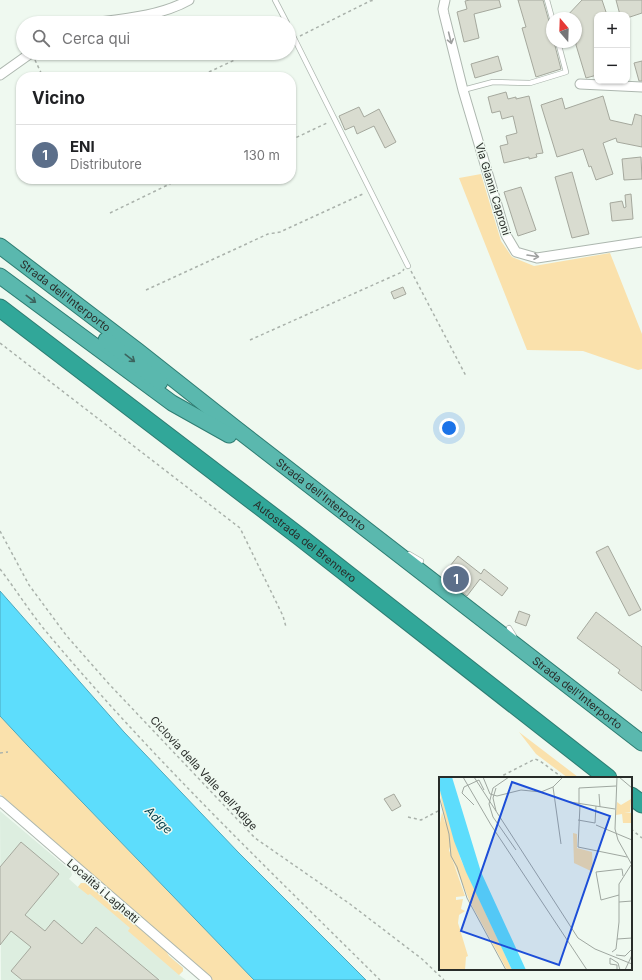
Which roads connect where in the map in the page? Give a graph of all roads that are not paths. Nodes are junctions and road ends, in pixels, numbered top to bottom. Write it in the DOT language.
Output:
graph roads {
  1 [pos="189,0"];
  2 [pos="275,0"];
  3 [pos="445,0"];
  4 [pos="548,0"];
  5 [pos="551,12"];
  6 [pos="135,16"];
  7 [pos="283,16"];
  8 [pos="296,42"];
  9 [pos="560,48"];
  10 [pos="26,60"];
  11 [pos="0,75"];
  12 [pos="580,84"];
  13 [pos="642,87"];
  14 [pos="463,90"];
  15 [pos="0,233"];
  16 [pos="642,242"];
  17 [pos="0,246"];
  18 [pos="0,257"];
  19 [pos="408,266"];
  20 [pos="0,276"];
  21 [pos="0,308"];
  22 [pos="0,322"];
  23 [pos="138,351"];
  24 [pos="228,435"];
  25 [pos="335,506"];
  26 [pos="355,513"];
  27 [pos="405,551"];
  28 [pos="421,561"];
  29 [pos="509,628"];
  30 [pos="519,640"];
  31 [pos="642,743"];
  32 [pos="642,754"];
  33 [pos="593,777"];
  34 [pos="607,777"];
  35 [pos="632,797"];
  36 [pos="0,801"];
  37 [pos="642,804"];
  38 [pos="632,808"];
  39 [pos="642,815"];
  40 [pos="207,980"];
  1 -- 6 [label="street"];
  2 -- 7 [label="lane"];
  3 -- 14 [label="street, Via Gianni Caproni, one-way"];
  4 -- 5 [label="lane"];
  8 -- 19 [label="lane"];
  9 -- 14 [label="lane"];
  10 -- 11 [label="street"];
  12 -- 13 [label="street"];
  14 -- 16 [label="street, Via Gianni Caproni, one-way"];
  15 -- 23 [label="highway"];
  17 -- 23 [label="highway, Strada dell'Interporto"];
  18 -- 24 [label="highway, Strada dell'Interporto, one-way"];
  20 -- 24 [label="highway, one-way"];
  21 -- 34 [label="highway, Autostrada del Brennero"];
  22 -- 33 [label="highway, Autostrada del Brennero"];
  23 -- 25 [label="highway, Strada dell'Interporto"];
  24 -- 32 [label="highway, Strada dell'Interporto"];
  25 -- 26 [label="lane"];
  25 -- 31 [label="highway, Strada dell'Interporto"];
  27 -- 28 [label="lane"];
  29 -- 30 [label="lane"];
  35 -- 37 [label="highway"];
  36 -- 40 [label="street, Località i Laghetti"];
  38 -- 39 [label="highway"];
}
